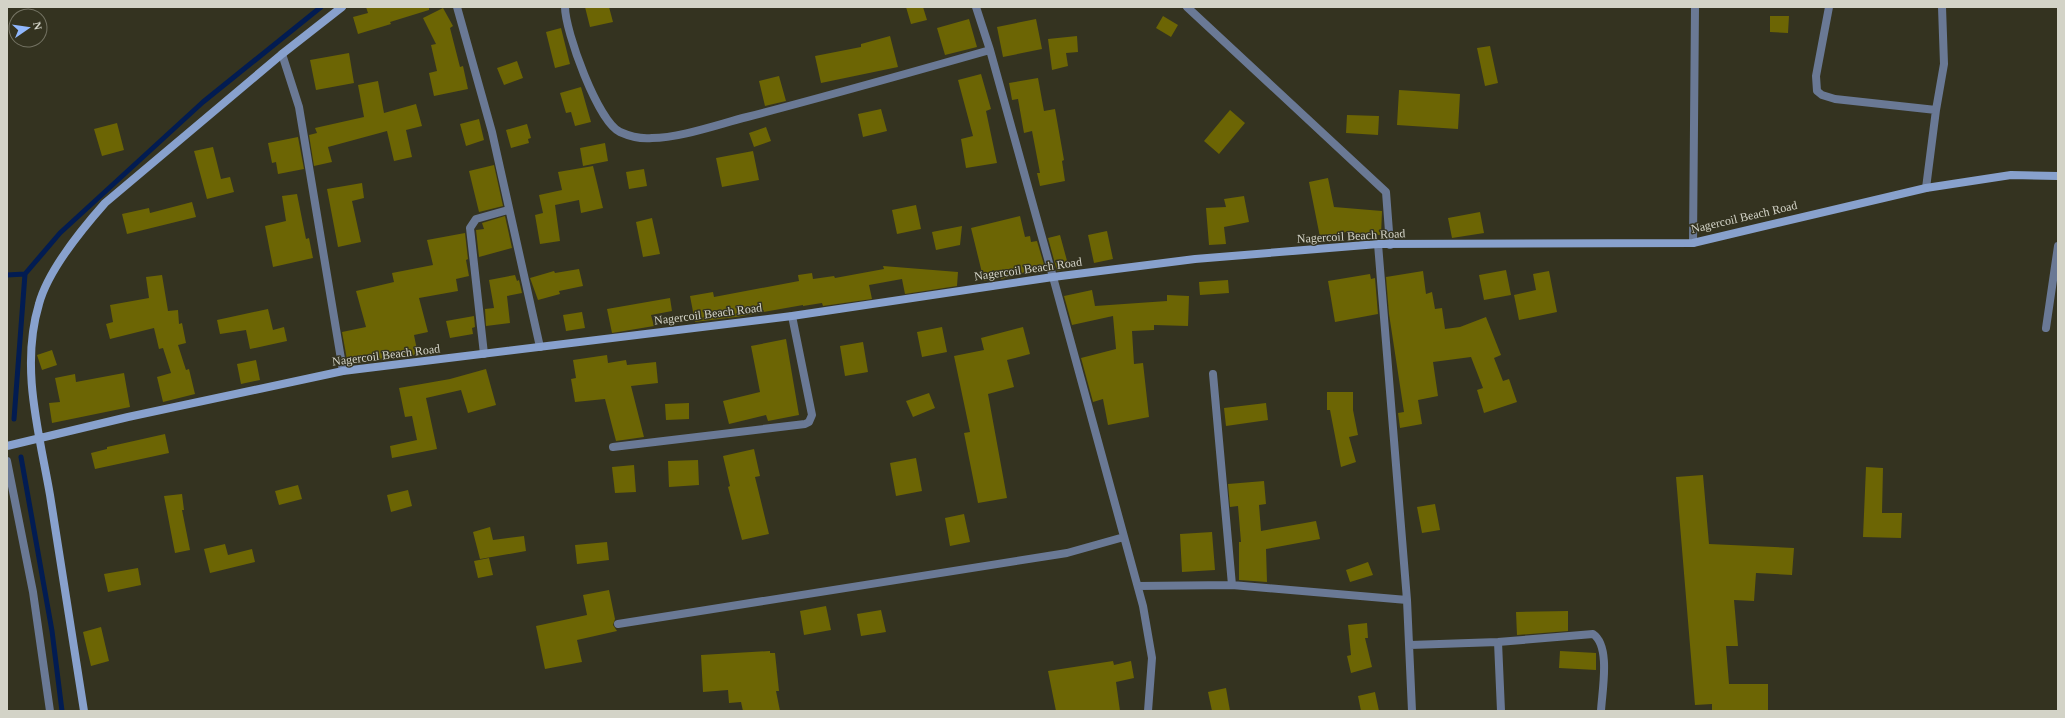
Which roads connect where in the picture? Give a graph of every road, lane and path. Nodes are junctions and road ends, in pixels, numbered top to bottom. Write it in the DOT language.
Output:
graph roads {
  1 [pos="342,7"];
  2 [pos="457,7"];
  3 [pos="565,7"];
  4 [pos="976,7"];
  5 [pos="1187,7"];
  6 [pos="1695,7"];
  7 [pos="1829,7"];
  8 [pos="1942,7"];
  9 [pos="990,50"];
  10 [pos="282,54"];
  11 [pos="1936,110"];
  12 [pos="2058,176"];
  13 [pos="1926,188"];
  14 [pos="508,210"];
  15 [pos="1693,243"];
  16 [pos="1378,244"];
  17 [pos="1390,245"];
  18 [pos="2058,246"];
  19 [pos="1053,277"];
  20 [pos="792,316"];
  21 [pos="2046,328"];
  22 [pos="540,347"];
  23 [pos="484,354"];
  24 [pos="343,371"];
  25 [pos="1213,374"];
  26 [pos="39,437"];
  27 [pos="7,446"];
  28 [pos="613,447"];
  29 [pos="7,461"];
  30 [pos="1124,536"];
  31 [pos="1232,585"];
  32 [pos="1138,586"];
  33 [pos="1407,600"];
  34 [pos="618,624"];
  35 [pos="1498,642"];
  36 [pos="1410,645"];
  37 [pos="50,711"];
  38 [pos="84,711"];
  39 [pos="1148,711"];
  40 [pos="1412,711"];
  41 [pos="1502,711"];
  42 [pos="1601,711"];
  1 -- 10 [label="main road"];
  2 -- 14 [label="street"];
  3 -- 9 [label="street"];
  4 -- 9 [label="street"];
  5 -- 17 [label="street"];
  6 -- 15 [label="street"];
  7 -- 11 [label="street"];
  8 -- 11 [label="street"];
  9 -- 19 [label="street"];
  10 -- 24 [label="street"];
  10 -- 26 [label="main road"];
  11 -- 13 [label="street"];
  12 -- 13 [label="main road, Nagercoil Beach Road"];
  13 -- 15 [label="main road, Nagercoil Beach Road"];
  14 -- 22 [label="street"];
  14 -- 23 [label="street"];
  15 -- 17 [label="main road, Nagercoil Beach Road"];
  16 -- 17 [label="main road, Nagercoil Beach Road"];
  16 -- 19 [label="main road, Nagercoil Beach Road"];
  16 -- 33 [label="street"];
  18 -- 21 [label="street"];
  19 -- 20 [label="main road, Nagercoil Beach Road"];
  19 -- 30 [label="street"];
  20 -- 22 [label="main road, Nagercoil Beach Road"];
  20 -- 28 [label="street"];
  22 -- 23 [label="main road, Nagercoil Beach Road"];
  23 -- 24 [label="main road, Nagercoil Beach Road"];
  24 -- 26 [label="main road, Nagercoil Beach Road"];
  25 -- 31 [label="street"];
  26 -- 27 [label="main road, Nagercoil Beach Road"];
  26 -- 38 [label="main road"];
  29 -- 37 [label="street"];
  30 -- 32 [label="street"];
  30 -- 34 [label="street"];
  31 -- 32 [label="street"];
  31 -- 33 [label="street"];
  32 -- 39 [label="street"];
  33 -- 36 [label="street"];
  35 -- 36 [label="street"];
  35 -- 41 [label="street"];
  35 -- 42 [label="street"];
  36 -- 40 [label="street"];
}
